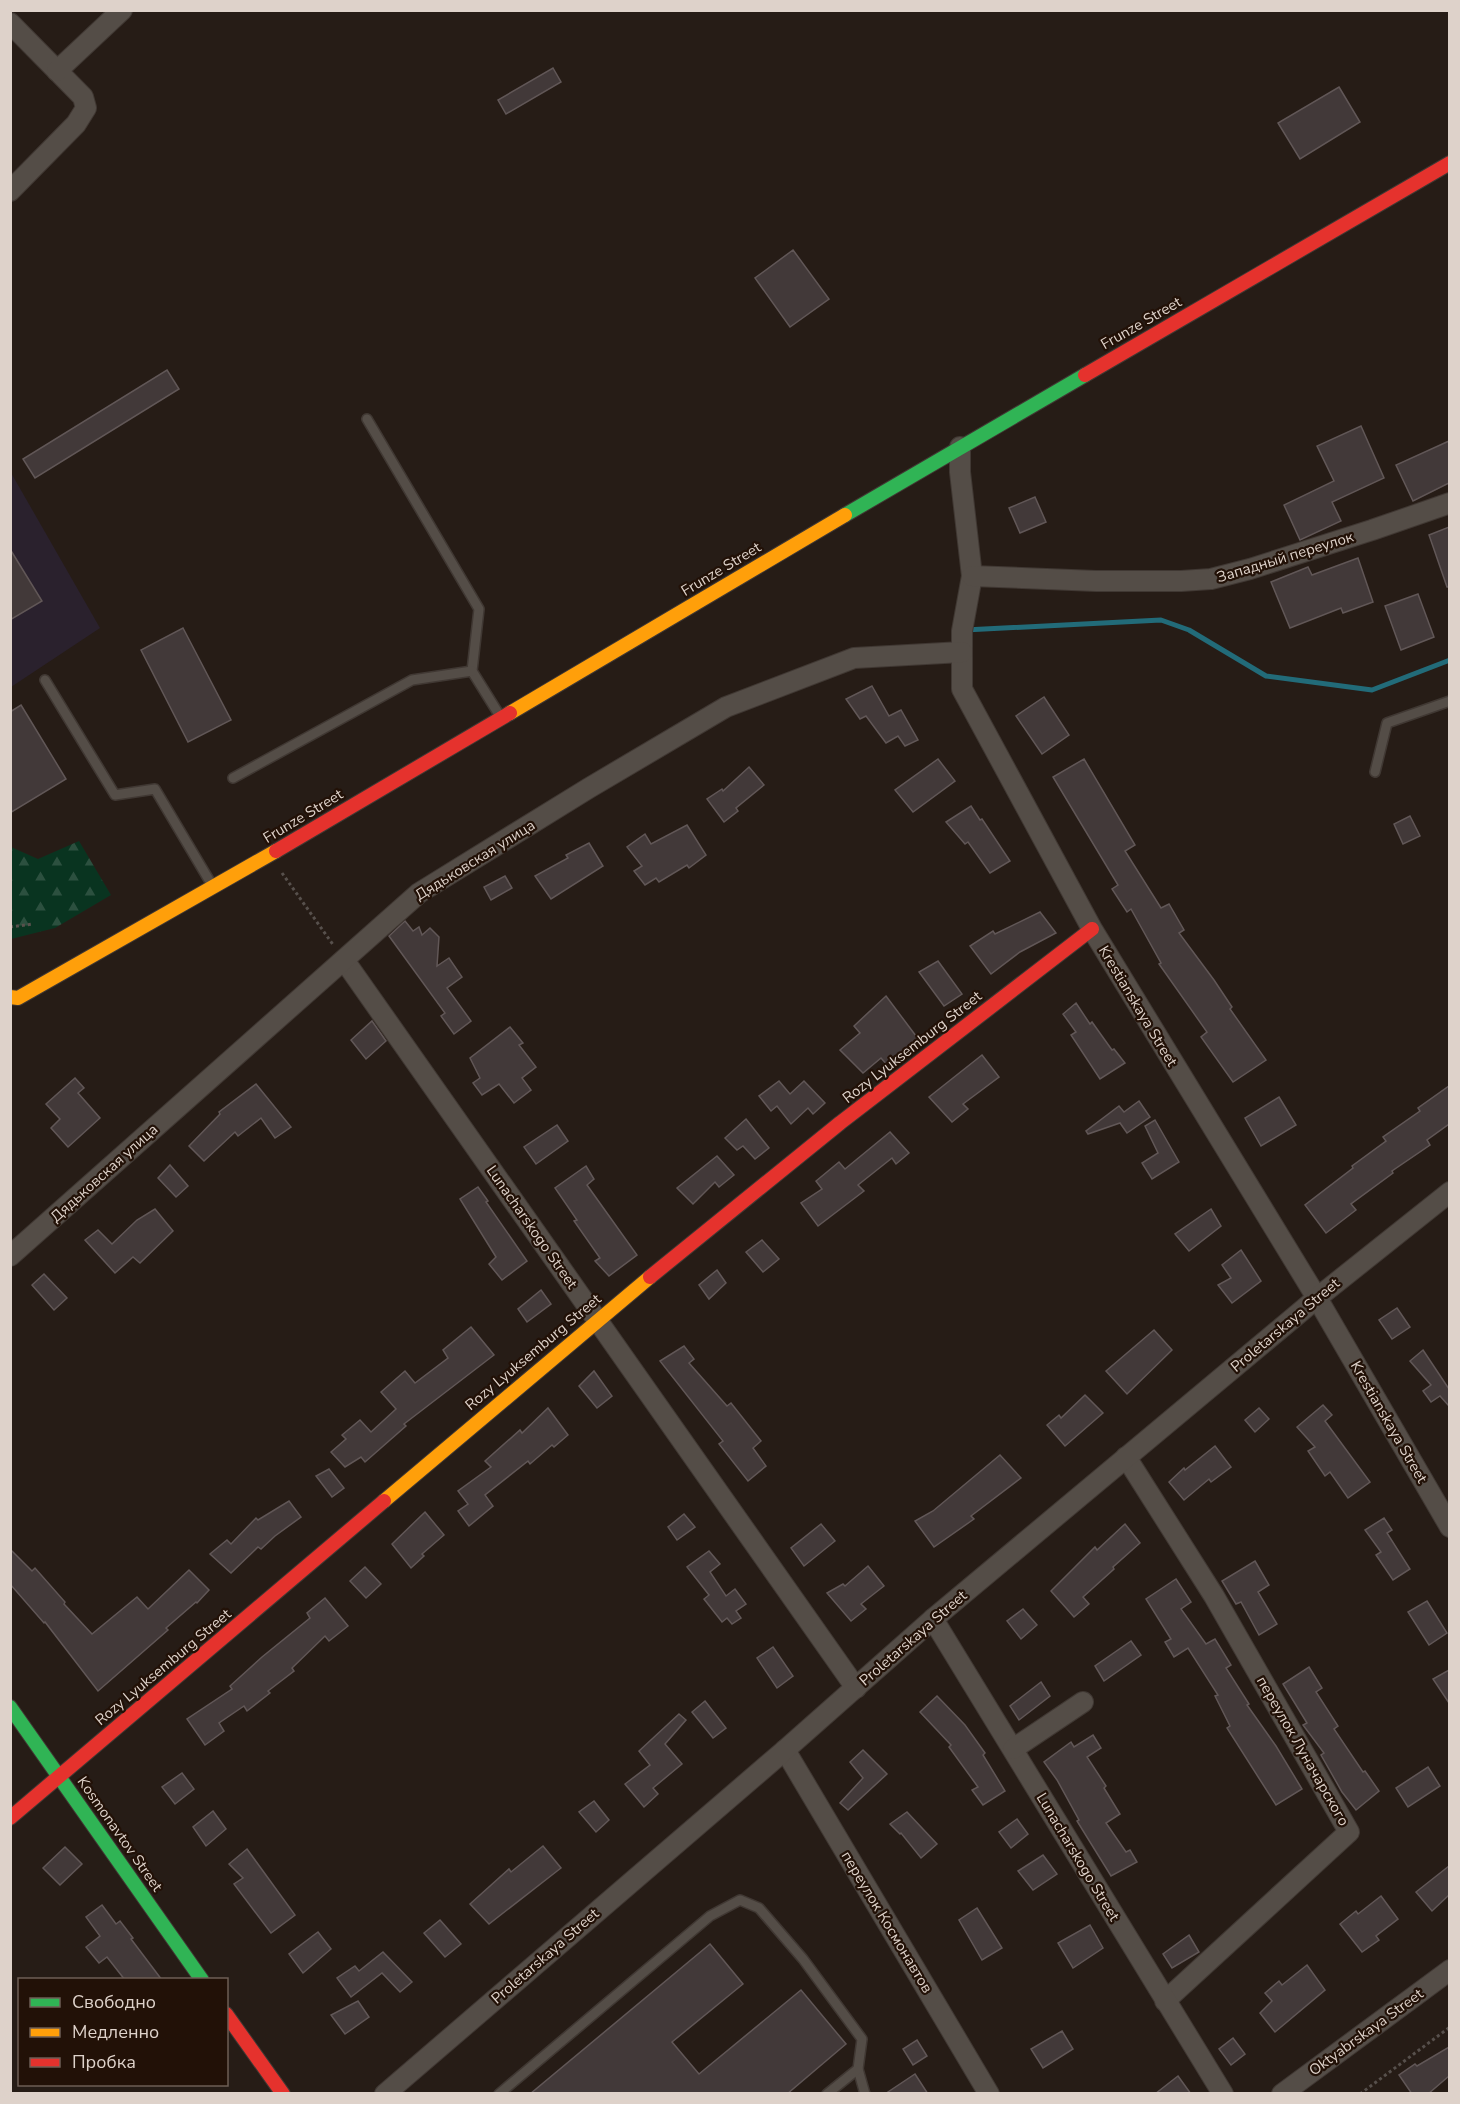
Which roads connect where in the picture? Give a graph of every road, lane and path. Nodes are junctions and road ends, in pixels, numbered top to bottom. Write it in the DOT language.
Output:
graph roads {
  1 [pos="122,10"];
  2 [pos="10,23"];
  3 [pos="57,71"];
  4 [pos="1449,163"];
  5 [pos="10,191"];
  6 [pos="366,419"];
  7 [pos="960,447"];
  8 [pos="1449,503"];
  9 [pos="972,576"];
  10 [pos="962,652"];
  11 [pos="472,671"];
  12 [pos="45,680"];
  13 [pos="1449,702"];
  14 [pos="501,718"];
  15 [pos="1375,772"];
  16 [pos="232,778"];
  17 [pos="270,855"];
  18 [pos="214,887"];
  19 [pos="33,924"];
  20 [pos="10,927"];
  21 [pos="1092,929"];
  22 [pos="344,960"];
  23 [pos="13,999"];
  24 [pos="1449,1192"];
  25 [pos="10,1256"];
  26 [pos="1317,1298"];
  27 [pos="597,1320"];
  28 [pos="1126,1457"];
  29 [pos="1449,1527"];
  30 [pos="933,1619"];
  31 [pos="856,1688"];
  32 [pos="1083,1702"];
  33 [pos="10,1707"];
  34 [pos="1013,1749"];
  35 [pos="785,1750"];
  36 [pos="60,1776"];
  37 [pos="10,1818"];
  38 [pos="1449,1970"];
  39 [pos="201,1978"];
  40 [pos="1165,2001"];
  41 [pos="228,2017"];
  42 [pos="1449,2027"];
  43 [pos="858,2069"];
  44 [pos="282,2094"];
  45 [pos="385,2094"];
  46 [pos="499,2094"];
  47 [pos="827,2094"];
  48 [pos="865,2094"];
  49 [pos="989,2094"];
  50 [pos="1223,2094"];
  51 [pos="1281,2094"];
  52 [pos="1360,2094"];
  1 -- 3 [label="street"];
  2 -- 3 [label="street"];
  3 -- 5 [label="street"];
  4 -- 7 [label="street, Frunze Street"];
  6 -- 11 [label="lane"];
  7 -- 9 [label="street, Krestianskaya Street"];
  7 -- 14 [label="street, Frunze Street"];
  8 -- 9 [label="street, Западный переулок"];
  9 -- 10 [label="street, Krestianskaya Street"];
  10 -- 21 [label="street, Krestianskaya Street"];
  10 -- 22 [label="street, Дядьковская улица"];
  11 -- 14 [label="lane"];
  11 -- 16 [label="lane"];
  12 -- 18 [label="lane"];
  13 -- 15 [label="lane"];
  14 -- 17 [label="street, Frunze Street"];
  17 -- 18 [label="street, Frunze Street"];
  17 -- 22 [label="path"];
  18 -- 23 [label="street, Frunze Street"];
  19 -- 20 [label="path"];
  21 -- 26 [label="street, Krestianskaya Street"];
  21 -- 27 [label="street, Rozy Lyuksemburg Street"];
  22 -- 25 [label="street, Дядьковская улица"];
  22 -- 27 [label="street, Lunacharskogo Street"];
  24 -- 26 [label="street, Proletarskaya Street"];
  26 -- 28 [label="street, Proletarskaya Street"];
  26 -- 29 [label="street, Krestianskaya Street"];
  27 -- 31 [label="street, Lunacharskogo Street"];
  27 -- 36 [label="street, Rozy Lyuksemburg Street"];
  28 -- 30 [label="street, Proletarskaya Street"];
  28 -- 40 [label="street, переулок Луначарского"];
  30 -- 31 [label="street, Proletarskaya Street"];
  30 -- 34 [label="street, Lunacharskogo Street"];
  31 -- 35 [label="street, Proletarskaya Street"];
  32 -- 34 [label="street"];
  33 -- 36 [label="street, Kosmonavtov Street"];
  34 -- 40 [label="street, Lunacharskogo Street"];
  35 -- 45 [label="street, Proletarskaya Street"];
  35 -- 49 [label="street, переулок Космонавтов"];
  36 -- 37 [label="street, Rozy Lyuksemburg Street"];
  36 -- 39 [label="street, Kosmonavtov Street"];
  38 -- 51 [label="street, Oktyabrskaya Street"];
  40 -- 50 [label="street, Lunacharskogo Street"];
  41 -- 44 [label="street"];
  42 -- 52 [label="path"];
  43 -- 46 [label="lane"];
  43 -- 47 [label="lane"];
  43 -- 48 [label="lane"];
}
